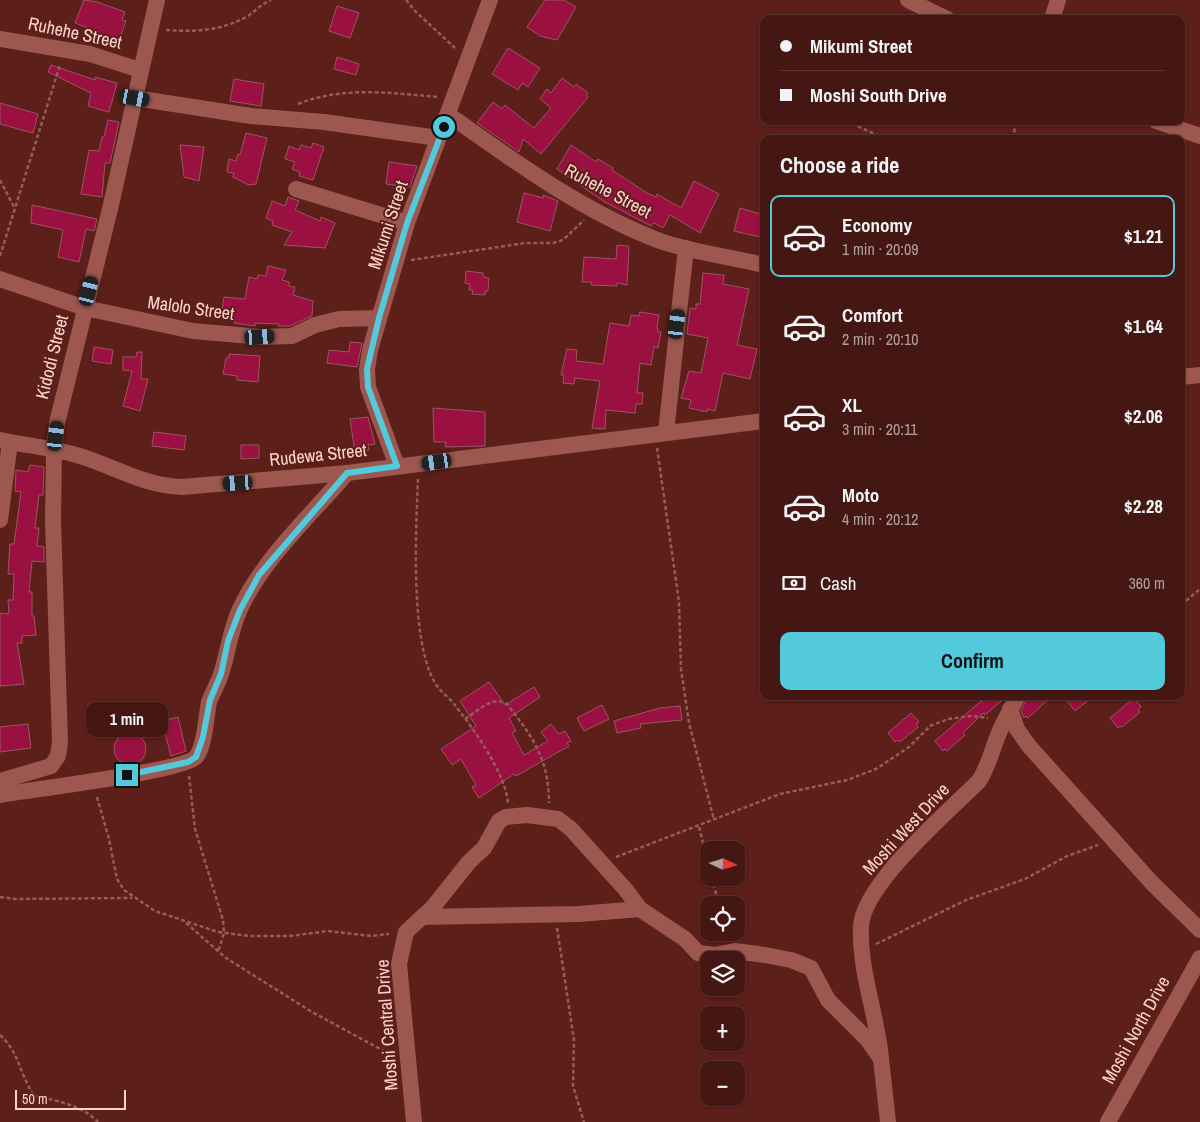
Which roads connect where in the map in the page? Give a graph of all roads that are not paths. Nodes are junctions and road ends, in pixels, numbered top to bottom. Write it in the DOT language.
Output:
graph roads {
  1 [pos="157,0"];
  2 [pos="490,0"];
  3 [pos="908,0"];
  4 [pos="1058,0"];
  5 [pos="939,15"];
  6 [pos="1053,15"];
  7 [pos="0,39"];
  8 [pos="140,70"];
  9 [pos="135,98"];
  10 [pos="449,115"];
  11 [pos="1168,125"];
  12 [pos="1200,136"];
  13 [pos="438,138"];
  14 [pos="296,189"];
  15 [pos="407,223"];
  16 [pos="686,248"];
  17 [pos="760,264"];
  18 [pos="0,279"];
  19 [pos="85,308"];
  20 [pos="379,318"];
  21 [pos="1200,375"];
  22 [pos="1185,377"];
  23 [pos="760,422"];
  24 [pos="660,434"];
  25 [pos="5,441"];
  26 [pos="54,449"];
  27 [pos="397,466"];
  28 [pos="347,473"];
  29 [pos="0,520"];
  30 [pos="1011,709"];
  31 [pos="0,782"];
  32 [pos="0,795"];
  33 [pos="640,909"];
  34 [pos="422,917"];
  35 [pos="1200,930"];
  36 [pos="1200,958"];
  37 [pos="881,1060"];
  38 [pos="414,1122"];
  39 [pos="888,1122"];
  40 [pos="1108,1122"];
  1 -- 8 [label="street, Kidodi Street"];
  2 -- 10 [label="street, Mikumi Street"];
  3 -- 5 [label="street"];
  4 -- 6 [label="street"];
  7 -- 8 [label="street, Ruhehe Street"];
  8 -- 9 [label="street, Kidodi Street"];
  9 -- 13 [label="street"];
  9 -- 19 [label="street, Kidodi Street"];
  10 -- 13 [label="street, Mikumi Street"];
  10 -- 16 [label="street, Ruhehe Street"];
  11 -- 12 [label="street"];
  13 -- 15 [label="street, Mikumi Street"];
  14 -- 15 [label="street"];
  15 -- 20 [label="street, Mikumi Street"];
  16 -- 17 [label="street, Ruhehe Street"];
  16 -- 24 [label="street"];
  18 -- 19 [label="street, Malolo Street"];
  19 -- 20 [label="street, Malolo Street"];
  19 -- 26 [label="street, Kidodi Street"];
  20 -- 27 [label="street, Mikumi Street"];
  21 -- 22 [label="street"];
  23 -- 24 [label="street, Rudewa Street"];
  24 -- 27 [label="street, Rudewa Street"];
  25 -- 26 [label="street, Rudewa Street"];
  25 -- 29 [label="street"];
  26 -- 28 [label="street, Rudewa Street"];
  26 -- 31 [label="street, Kidodi Street"];
  27 -- 28 [label="street, Rudewa Street"];
  28 -- 32 [label="street"];
  30 -- 35 [label="street"];
  30 -- 37 [label="street, Moshi West Drive"];
  33 -- 34 [label="street"];
  33 -- 34 [label="street"];
  33 -- 37 [label="street"];
  34 -- 38 [label="street, Moshi Central Drive"];
  36 -- 40 [label="street, Moshi North Drive"];
  37 -- 39 [label="street"];
}
